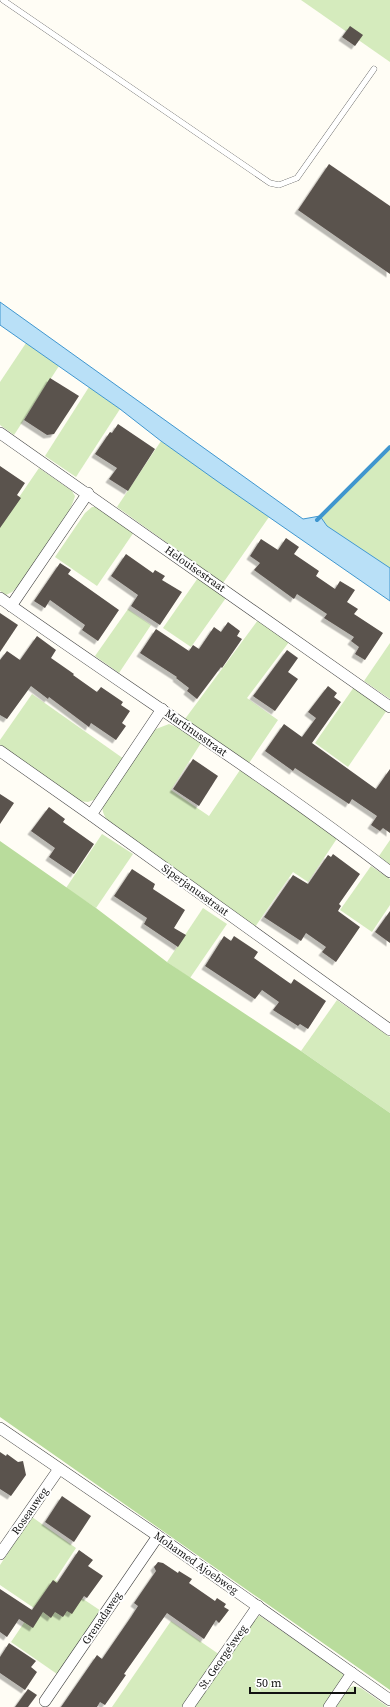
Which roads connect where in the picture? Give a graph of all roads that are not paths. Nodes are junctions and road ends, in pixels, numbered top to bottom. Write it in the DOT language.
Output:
graph roads {
  1 [pos="3,0"];
  2 [pos="374,69"];
  3 [pos="0,432"];
  4 [pos="88,493"];
  5 [pos="0,598"];
  6 [pos="11,606"];
  7 [pos="390,707"];
  8 [pos="162,709"];
  9 [pos="0,751"];
  10 [pos="91,815"];
  11 [pos="390,872"];
  12 [pos="390,1030"];
  13 [pos="0,1428"];
  14 [pos="59,1469"];
  15 [pos="158,1536"];
  16 [pos="0,1554"];
  17 [pos="258,1606"];
  18 [pos="352,1673"];
  19 [pos="45,1700"];
  20 [pos="390,1700"];
  21 [pos="188,1707"];
  22 [pos="328,1707"];
  1 -- 2 [label="lane"];
  3 -- 4 [label="street, Helouisestraat"];
  4 -- 6 [label="street"];
  4 -- 7 [label="street, Helouisestraat"];
  5 -- 6 [label="street, Martinusstraat"];
  6 -- 8 [label="street, Martinusstraat"];
  8 -- 10 [label="street"];
  8 -- 11 [label="street, Martinusstraat"];
  9 -- 10 [label="street, Siperjanusstraat"];
  10 -- 12 [label="street, Siperjanusstraat"];
  13 -- 14 [label="street, Mohamed Ajoebweg"];
  14 -- 15 [label="street, Mohamed Ajoebweg"];
  14 -- 16 [label="street, Roseauweg"];
  15 -- 17 [label="street, Mohamed Ajoebweg"];
  15 -- 19 [label="street, Grenadaweg"];
  17 -- 18 [label="street, Mohamed Ajoebweg"];
  17 -- 21 [label="street, St. George'sweg"];
  18 -- 20 [label="street, Mohamed Ajoebweg"];
  18 -- 22 [label="street"];
}
